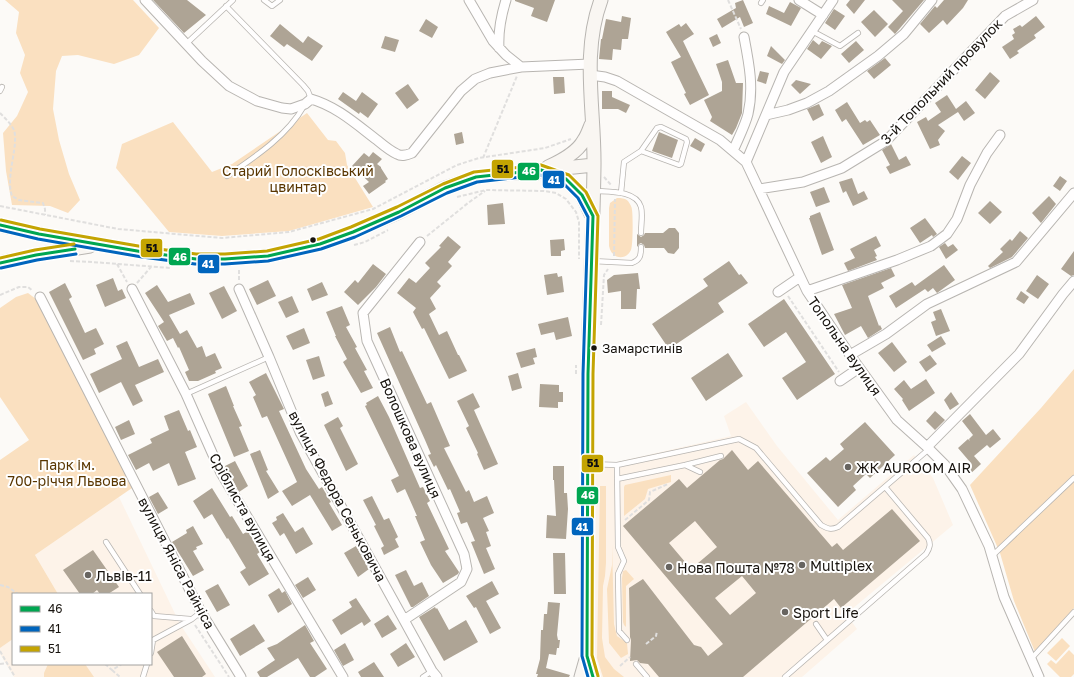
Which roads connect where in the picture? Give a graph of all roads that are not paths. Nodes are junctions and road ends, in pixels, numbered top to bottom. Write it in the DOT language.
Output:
graph roads {
  1 [pos="145,0"];
  2 [pos="233,0"];
  3 [pos="264,0"];
  4 [pos="280,0"];
  5 [pos="469,0"];
  6 [pos="506,0"];
  7 [pos="601,0"];
  8 [pos="799,0"];
  9 [pos="833,0"];
  10 [pos="932,0"];
  11 [pos="1034,0"];
  12 [pos="226,6"];
  13 [pos="823,15"];
  14 [pos="812,31"];
  15 [pos="858,33"];
  16 [pos="744,37"];
  17 [pos="186,44"];
  18 [pos="499,48"];
  19 [pos="521,67"];
  20 [pos="590,70"];
  21 [pos="308,102"];
  22 [pos="766,115"];
  23 [pos="592,123"];
  24 [pos="1000,135"];
  25 [pos="641,150"];
  26 [pos="734,151"];
  27 [pos="746,162"];
  28 [pos="594,165"];
  29 [pos="541,170"];
  30 [pos="227,176"];
  31 [pos="759,189"];
  32 [pos="593,190"];
  33 [pos="621,193"];
  34 [pos="1074,193"];
  35 [pos="592,216"];
  36 [pos="0,225"];
  37 [pos="641,233"];
  38 [pos="420,242"];
  39 [pos="102,245"];
  40 [pos="641,248"];
  41 [pos="585,261"];
  42 [pos="0,263"];
  43 [pos="800,277"];
  44 [pos="1074,281"];
  45 [pos="132,289"];
  46 [pos="239,289"];
  47 [pos="807,291"];
  48 [pos="778,292"];
  49 [pos="40,298"];
  50 [pos="850,355"];
  51 [pos="269,357"];
  52 [pos="859,368"];
  53 [pos="839,377"];
  54 [pos="186,394"];
  55 [pos="928,448"];
  56 [pos="721,456"];
  57 [pos="588,464"];
  58 [pos="617,465"];
  59 [pos="685,465"];
  60 [pos="700,472"];
  61 [pos="617,478"];
  62 [pos="1074,478"];
  63 [pos="886,488"];
  64 [pos="106,542"];
  65 [pos="992,556"];
  66 [pos="139,593"];
  67 [pos="200,612"];
  68 [pos="1074,612"];
  69 [pos="152,613"];
  70 [pos="192,619"];
  71 [pos="404,620"];
  72 [pos="816,624"];
  73 [pos="627,640"];
  74 [pos="827,640"];
  75 [pos="152,649"];
  76 [pos="587,656"];
  77 [pos="1031,659"];
  78 [pos="636,664"];
  79 [pos="148,665"];
  80 [pos="434,674"];
  81 [pos="144,677"];
  82 [pos="241,677"];
  83 [pos="343,677"];
  84 [pos="423,677"];
  85 [pos="580,677"];
  86 [pos="593,677"];
  87 [pos="646,677"];
  88 [pos="785,677"];
  89 [pos="1039,677"];
  1 -- 17 [label="street"];
  2 -- 12 [label="lane"];
  3 -- 4 [label="lane"];
  5 -- 18 [label="street"];
  6 -- 18 [label="street"];
  7 -- 20 [label="main road"];
  8 -- 13 [label="street"];
  9 -- 13 [label="street"];
  10 -- 22 [label="street"];
  11 -- 31 [label="street, 3-й Топольний провулок"];
  12 -- 17 [label="lane"];
  12 -- 21 [label="lane"];
  13 -- 14 [label="street"];
  14 -- 15 [label="lane"];
  14 -- 22 [label="street"];
  16 -- 26 [label="street"];
  17 -- 21 [label="street"];
  18 -- 19 [label="street"];
  19 -- 20 [label="street, Топольна вулиця"];
  19 -- 21 [label="street, Топольна вулиця"];
  20 -- 23 [label="main road"];
  20 -- 26 [label="street, Топольна вулиця"];
  21 -- 30 [label="lane"];
  22 -- 27 [label="street"];
  23 -- 28 [label="main road"];
  23 -- 29 [label="main road"];
  24 -- 47 [label="street"];
  25 -- 25 [label="lane"];
  25 -- 33 [label="lane"];
  26 -- 27 [label="street, Топольна вулиця"];
  27 -- 31 [label="street, Топольна вулиця"];
  28 -- 29 [label="main road"];
  28 -- 32 [label="main road"];
  29 -- 35 [label="main road"];
  29 -- 39 [label="main road"];
  31 -- 43 [label="street, Топольна вулиця"];
  32 -- 33 [label="lane"];
  32 -- 35 [label="main road"];
  33 -- 37 [label="lane"];
  34 -- 50 [label="street"];
  35 -- 41 [label="main road"];
  36 -- 39 [label="main road"];
  38 -- 71 [label="street, Волошкова вулиця"];
  39 -- 42 [label="main road"];
  40 -- 41 [label="lane"];
  41 -- 57 [label="main road"];
  43 -- 47 [label="street, Топольна вулиця"];
  43 -- 48 [label="street"];
  44 -- 55 [label="street"];
  45 -- 54 [label="street, Сріблиста вулиця"];
  46 -- 51 [label="street, вулиця Федора Сеньковича"];
  47 -- 50 [label="street, Топольна вулиця"];
  49 -- 67 [label="street, вулиця Яніса Райніса"];
  50 -- 52 [label="street, Топольна вулиця"];
  51 -- 54 [label="lane"];
  51 -- 71 [label="street, вулиця Федора Сеньковича"];
  52 -- 53 [label="street"];
  52 -- 55 [label="street, Топольна вулиця"];
  54 -- 83 [label="street, Сріблиста вулиця"];
  55 -- 63 [label="lane"];
  55 -- 65 [label="street, Топольна вулиця"];
  56 -- 59 [label="lane"];
  57 -- 58 [label="lane"];
  57 -- 76 [label="main road"];
  58 -- 61 [label="lane"];
  58 -- 63 [label="lane"];
  59 -- 60 [label="lane"];
  59 -- 61 [label="lane"];
  61 -- 73 [label="lane"];
  62 -- 65 [label="lane"];
  63 -- 74 [label="lane"];
  64 -- 66 [label="lane"];
  65 -- 77 [label="street, Топольна вулиця"];
  67 -- 70 [label="lane"];
  67 -- 82 [label="street, вулиця Яніса Райніса"];
  68 -- 77 [label="lane"];
  69 -- 70 [label="lane"];
  70 -- 75 [label="lane"];
  71 -- 80 [label="street, вулиця Федора Сеньковича"];
  72 -- 74 [label="lane"];
  74 -- 88 [label="lane"];
  76 -- 85 [label="main road"];
  76 -- 86 [label="main road"];
  77 -- 89 [label="street, Топольна вулиця"];
  78 -- 87 [label="lane"];
  79 -- 81 [label="lane"];
  80 -- 84 [label="lane"];
}
